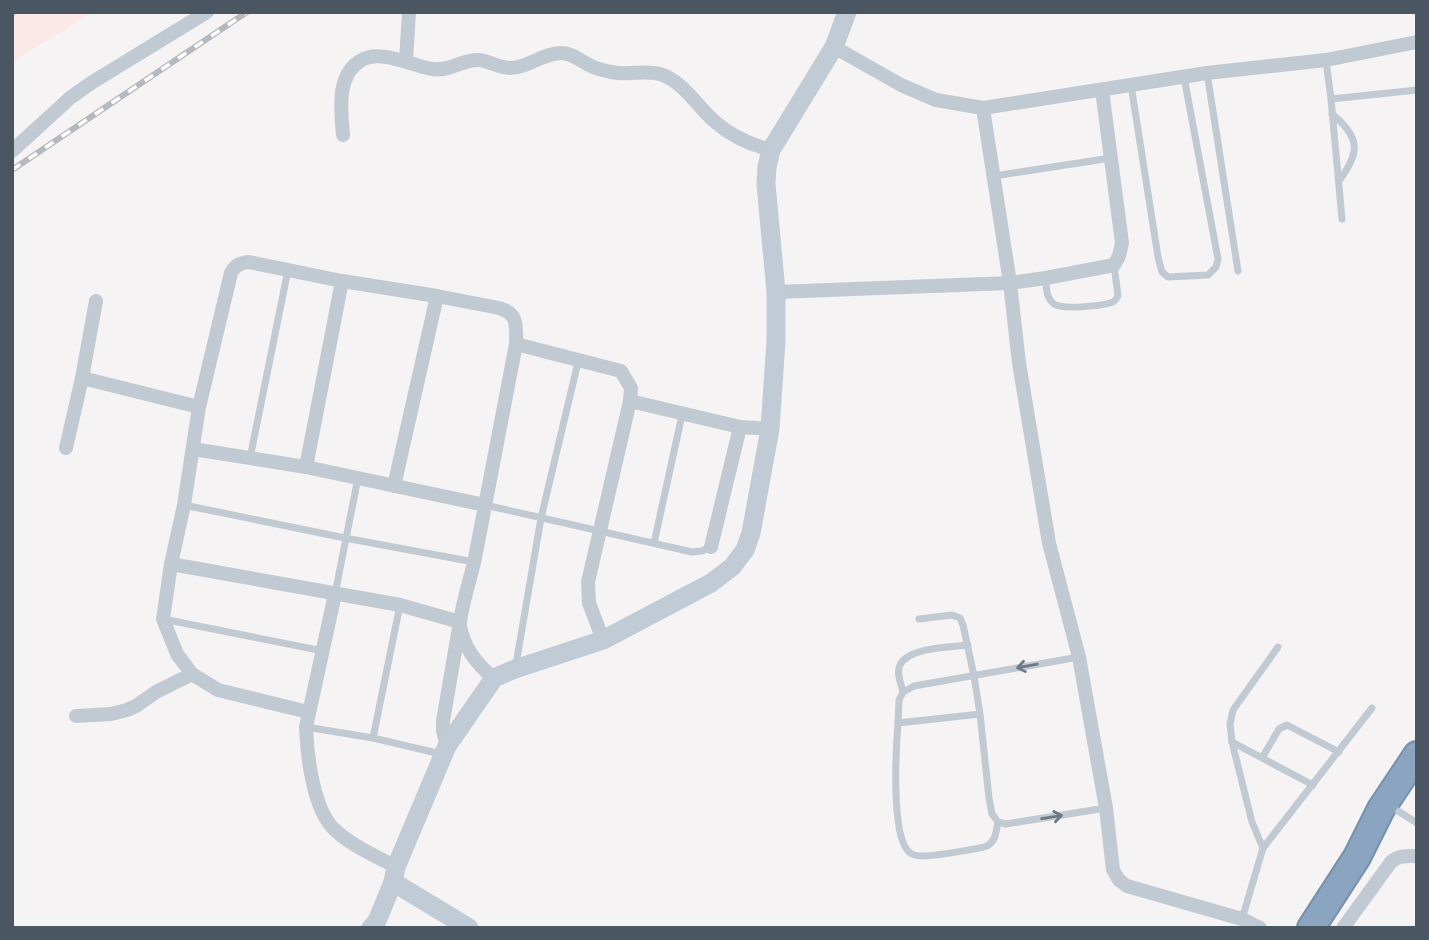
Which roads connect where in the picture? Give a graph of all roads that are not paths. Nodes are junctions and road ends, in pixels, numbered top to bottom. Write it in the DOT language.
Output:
graph roads {
  1 [pos="207,12"];
  2 [pos="410,12"];
  3 [pos="847,12"];
  4 [pos="1417,42"];
  5 [pos="834,47"];
  6 [pos="1326,60"];
  7 [pos="406,61"];
  8 [pos="1207,74"];
  9 [pos="1184,77"];
  10 [pos="1132,85"];
  11 [pos="1102,90"];
  12 [pos="1417,90"];
  13 [pos="1331,99"];
  14 [pos="983,108"];
  15 [pos="1332,114"];
  16 [pos="343,135"];
  17 [pos="771,150"];
  18 [pos="12,151"];
  19 [pos="1112,158"];
  20 [pos="994,176"];
  21 [pos="1339,182"];
  22 [pos="1342,219"];
  23 [pos="1114,265"];
  24 [pos="288,270"];
  25 [pos="1238,271"];
  26 [pos="1046,278"];
  27 [pos="342,281"];
  28 [pos="1010,283"];
  29 [pos="776,292"];
  30 [pos="438,296"];
  31 [pos="96,301"];
  32 [pos="516,344"];
  33 [pos="579,358"];
  34 [pos="82,378"];
  35 [pos="630,401"];
  36 [pos="199,407"];
  37 [pos="682,415"];
  38 [pos="740,427"];
  39 [pos="770,429"];
  40 [pos="66,449"];
  41 [pos="193,449"];
  42 [pos="250,458"];
  43 [pos="306,467"];
  44 [pos="358,478"];
  45 [pos="394,486"];
  46 [pos="184,505"];
  47 [pos="485,505"];
  48 [pos="541,518"];
  49 [pos="599,532"];
  50 [pos="345,538"];
  51 [pos="654,543"];
  52 [pos="711,547"];
  53 [pos="474,562"];
  54 [pos="171,564"];
  55 [pos="335,594"];
  56 [pos="400,605"];
  57 [pos="163,619"];
  58 [pos="919,619"];
  59 [pos="460,622"];
  60 [pos="603,640"];
  61 [pos="968,645"];
  62 [pos="1278,648"];
  63 [pos="323,650"];
  64 [pos="1079,657"];
  65 [pos="515,669"];
  66 [pos="191,674"];
  67 [pos="974,676"];
  68 [pos="494,678"];
  69 [pos="903,692"];
  70 [pos="1372,708"];
  71 [pos="980,714"];
  72 [pos="76,716"];
  73 [pos="307,719"];
  74 [pos="898,723"];
  75 [pos="373,738"];
  76 [pos="1233,742"];
  77 [pos="445,750"];
  78 [pos="1339,752"];
  79 [pos="1417,755"];
  80 [pos="1262,758"];
  81 [pos="1417,783"];
  82 [pos="1313,785"];
  83 [pos="1106,808"];
  84 [pos="1407,817"];
  85 [pos="998,822"];
  86 [pos="1263,848"];
  87 [pos="1417,856"];
  88 [pos="1357,857"];
  89 [pos="394,875"];
  90 [pos="1242,919"];
  91 [pos="371,928"];
  92 [pos="470,928"];
  93 [pos="1260,928"];
  94 [pos="1311,928"];
  95 [pos="1343,928"];
  1 -- 18 [label="street"];
  2 -- 7 [label="street"];
  3 -- 5 [label="street"];
  4 -- 6 [label="street"];
  5 -- 14 [label="street"];
  5 -- 17 [label="street"];
  6 -- 8 [label="street"];
  6 -- 13 [label="lane"];
  7 -- 16 [label="street"];
  7 -- 17 [label="street"];
  8 -- 9 [label="street"];
  8 -- 25 [label="lane"];
  9 -- 10 [label="street"];
  9 -- 10 [label="lane"];
  10 -- 11 [label="street"];
  11 -- 14 [label="street"];
  11 -- 19 [label="street"];
  12 -- 13 [label="lane"];
  13 -- 15 [label="lane"];
  14 -- 20 [label="street"];
  15 -- 21 [label="lane"];
  15 -- 21 [label="lane"];
  17 -- 29 [label="street"];
  19 -- 20 [label="lane"];
  19 -- 23 [label="street"];
  20 -- 28 [label="street"];
  21 -- 22 [label="lane"];
  23 -- 26 [label="street"];
  23 -- 26 [label="lane"];
  24 -- 27 [label="street"];
  24 -- 36 [label="street"];
  24 -- 42 [label="lane"];
  26 -- 28 [label="street"];
  27 -- 30 [label="street"];
  27 -- 43 [label="street"];
  28 -- 29 [label="street"];
  28 -- 64 [label="street"];
  29 -- 39 [label="street"];
  30 -- 32 [label="street"];
  30 -- 45 [label="street"];
  31 -- 34 [label="street"];
  32 -- 33 [label="street"];
  32 -- 47 [label="street"];
  33 -- 35 [label="street"];
  33 -- 48 [label="lane"];
  34 -- 36 [label="street"];
  34 -- 40 [label="street"];
  35 -- 37 [label="street"];
  35 -- 49 [label="street"];
  36 -- 41 [label="street"];
  37 -- 38 [label="street"];
  37 -- 51 [label="lane"];
  38 -- 39 [label="street"];
  38 -- 52 [label="street"];
  39 -- 60 [label="street"];
  41 -- 42 [label="street"];
  41 -- 46 [label="street"];
  42 -- 43 [label="street"];
  43 -- 44 [label="street"];
  44 -- 45 [label="street"];
  44 -- 50 [label="lane"];
  45 -- 47 [label="street"];
  46 -- 50 [label="lane"];
  46 -- 54 [label="street"];
  47 -- 48 [label="lane"];
  47 -- 53 [label="street"];
  48 -- 49 [label="lane"];
  48 -- 65 [label="lane"];
  49 -- 51 [label="lane"];
  49 -- 60 [label="street"];
  50 -- 53 [label="lane"];
  50 -- 55 [label="lane"];
  51 -- 52 [label="lane"];
  53 -- 59 [label="street"];
  54 -- 55 [label="street"];
  54 -- 57 [label="street"];
  55 -- 56 [label="street"];
  55 -- 63 [label="street"];
  56 -- 59 [label="street"];
  56 -- 75 [label="lane"];
  57 -- 63 [label="lane"];
  57 -- 66 [label="street"];
  58 -- 61 [label="lane"];
  59 -- 68 [label="street"];
  59 -- 77 [label="street"];
  60 -- 65 [label="street"];
  61 -- 67 [label="lane"];
  61 -- 69 [label="lane"];
  62 -- 76 [label="lane"];
  63 -- 73 [label="street"];
  64 -- 67 [label="lane, one-way"];
  64 -- 83 [label="street"];
  65 -- 68 [label="street"];
  66 -- 72 [label="street"];
  66 -- 73 [label="street"];
  67 -- 69 [label="lane"];
  67 -- 71 [label="lane"];
  68 -- 77 [label="street"];
  69 -- 74 [label="lane"];
  70 -- 78 [label="lane"];
  71 -- 74 [label="lane"];
  71 -- 85 [label="lane"];
  73 -- 75 [label="lane"];
  73 -- 89 [label="street"];
  74 -- 85 [label="lane"];
  75 -- 77 [label="lane"];
  76 -- 80 [label="lane"];
  76 -- 86 [label="lane"];
  77 -- 89 [label="street"];
  78 -- 80 [label="lane"];
  78 -- 82 [label="lane"];
  79 -- 88 [label="highway"];
  80 -- 82 [label="lane"];
  81 -- 84 [label="highway"];
  82 -- 86 [label="lane"];
  85 -- 83 [label="lane, one-way"];
  83 -- 90 [label="street"];
  84 -- 88 [label="highway"];
  86 -- 90 [label="lane"];
  87 -- 95 [label="street"];
  88 -- 94 [label="highway"];
  89 -- 91 [label="street"];
  89 -- 92 [label="street"];
  90 -- 93 [label="street"];
}
